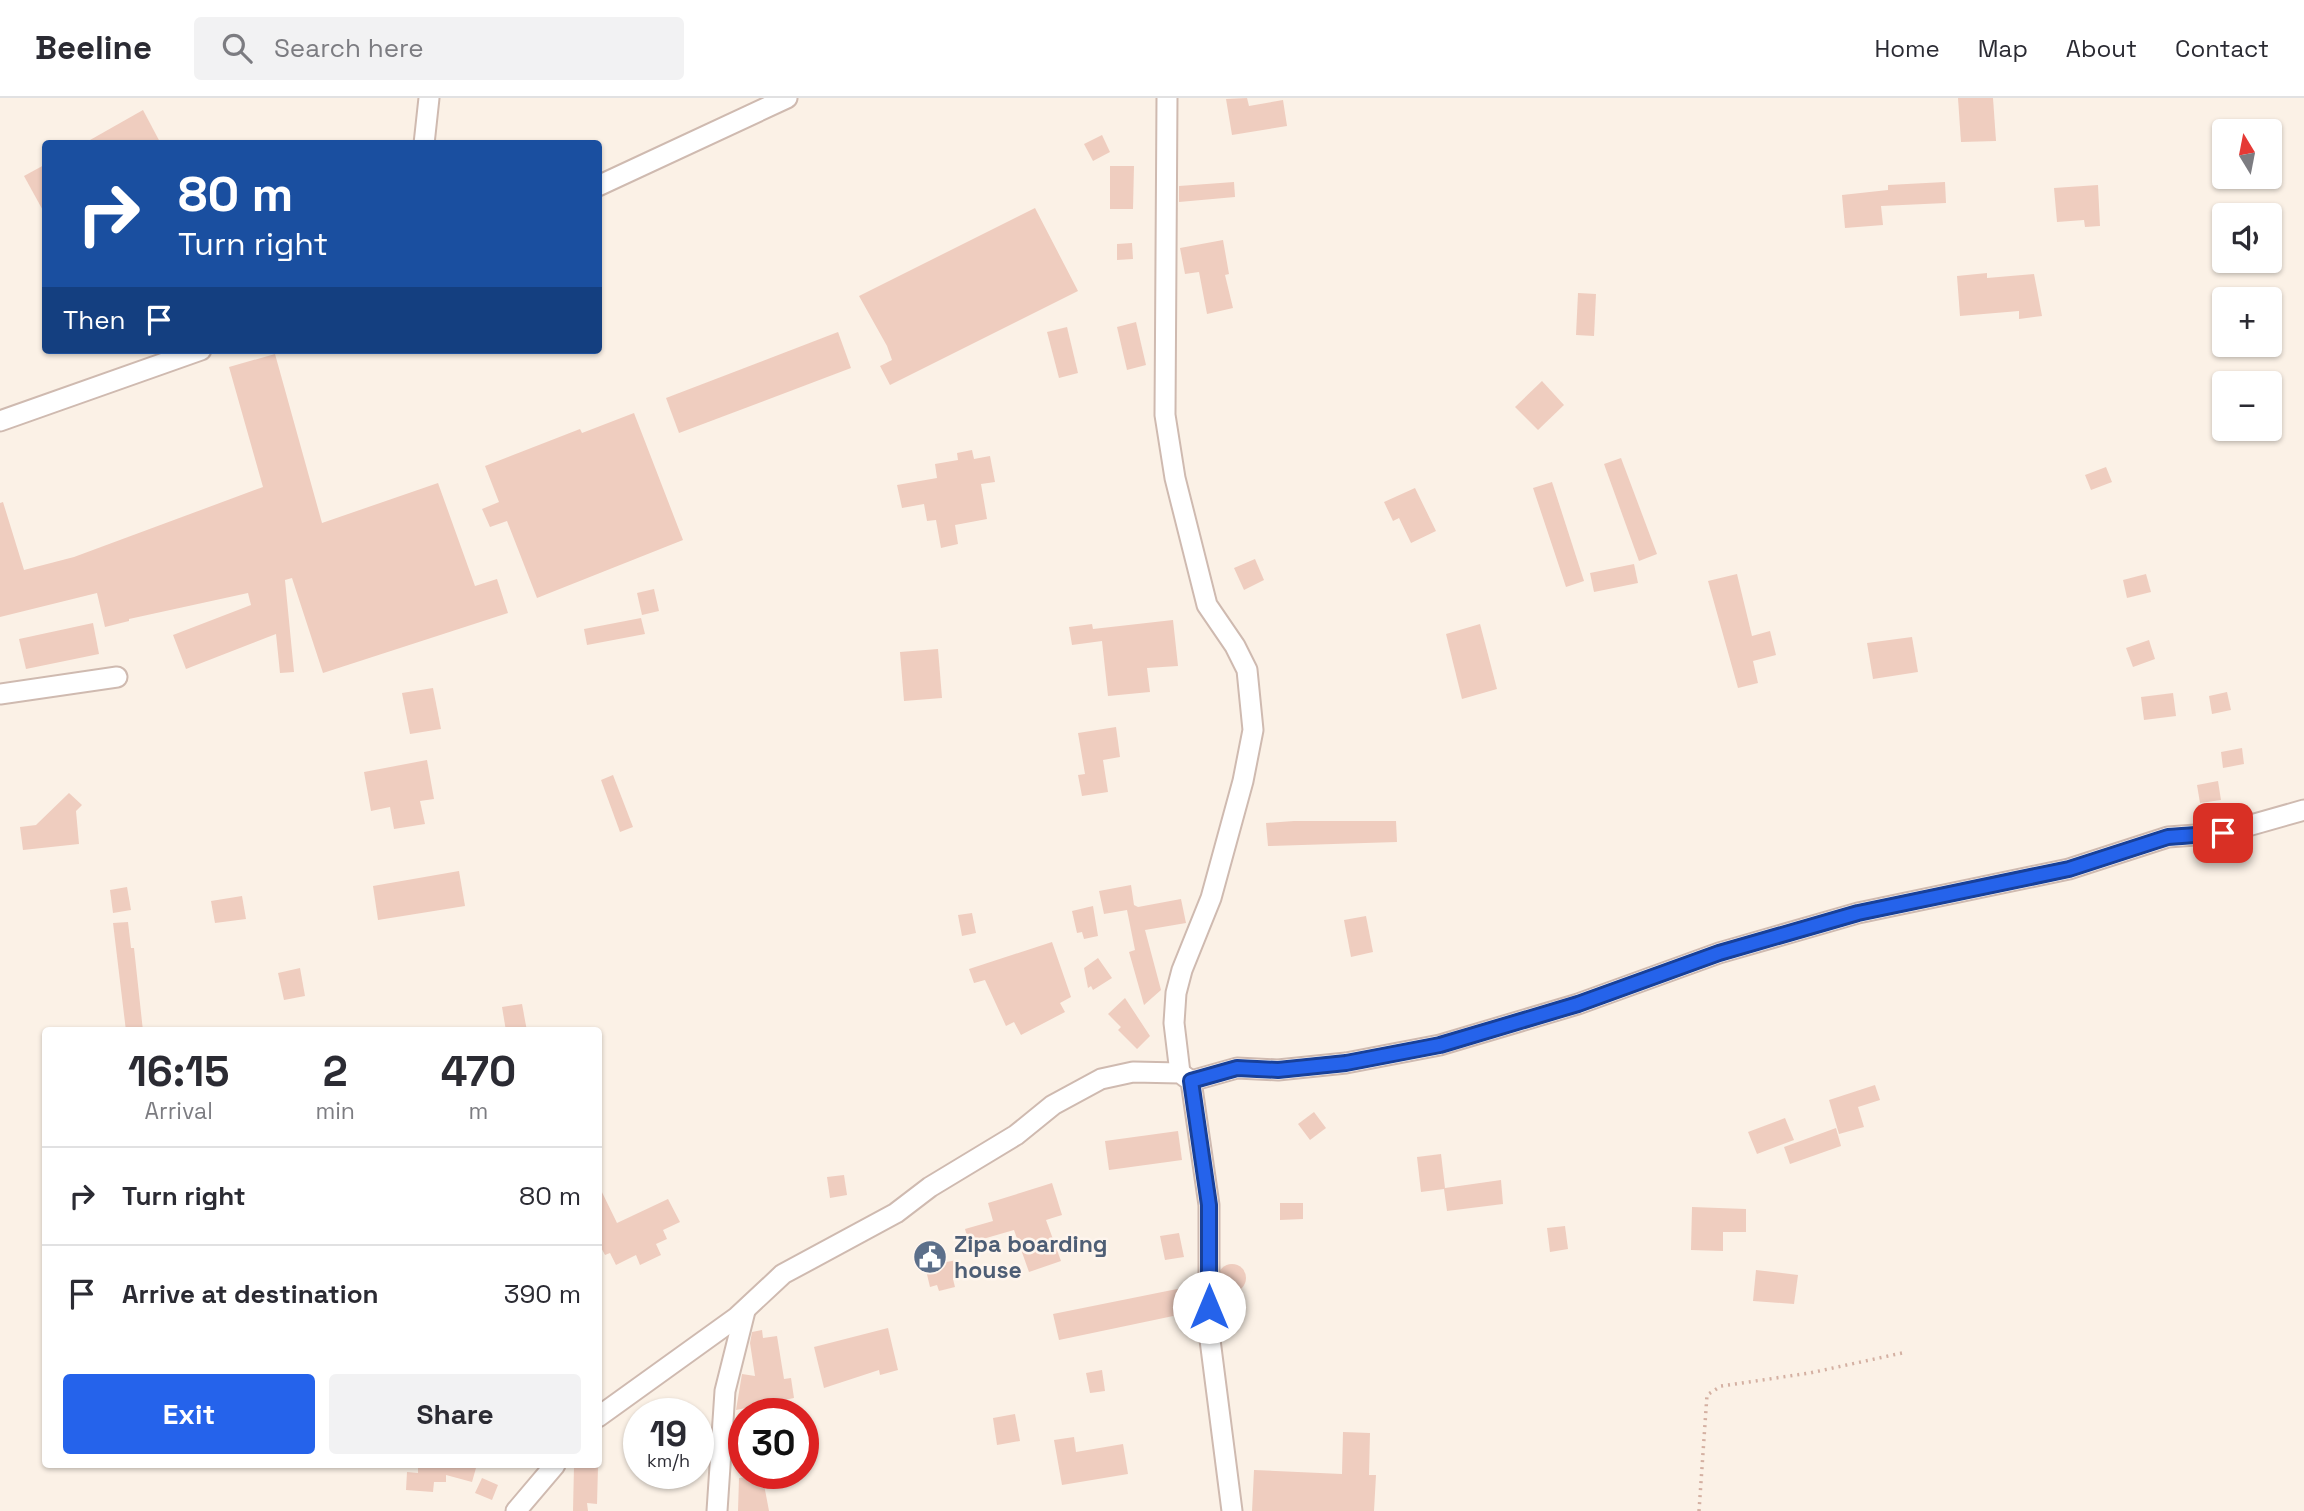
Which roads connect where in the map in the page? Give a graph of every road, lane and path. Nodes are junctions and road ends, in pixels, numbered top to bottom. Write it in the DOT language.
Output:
graph roads {
  1 [pos="429,98"];
  2 [pos="788,98"];
  3 [pos="1167,98"];
  4 [pos="424,140"];
  5 [pos="602,184"];
  6 [pos="190,354"];
  7 [pos="0,421"];
  8 [pos="117,677"];
  9 [pos="0,694"];
  10 [pos="2304,810"];
  11 [pos="1185,1077"];
  12 [pos="745,1311"];
  13 [pos="1902,1353"];
  14 [pos="602,1414"];
  15 [pos="552,1468"];
  16 [pos="516,1511"];
  17 [pos="717,1511"];
  18 [pos="1232,1511"];
  19 [pos="1699,1511"];
  1 -- 4 [label="street"];
  2 -- 5 [label="street"];
  3 -- 11 [label="street"];
  6 -- 7 [label="street"];
  8 -- 9 [label="street"];
  10 -- 11 [label="street"];
  11 -- 12 [label="street"];
  11 -- 18 [label="street"];
  12 -- 14 [label="street"];
  12 -- 17 [label="street"];
  13 -- 19 [label="path"];
  15 -- 16 [label="street"];
}
